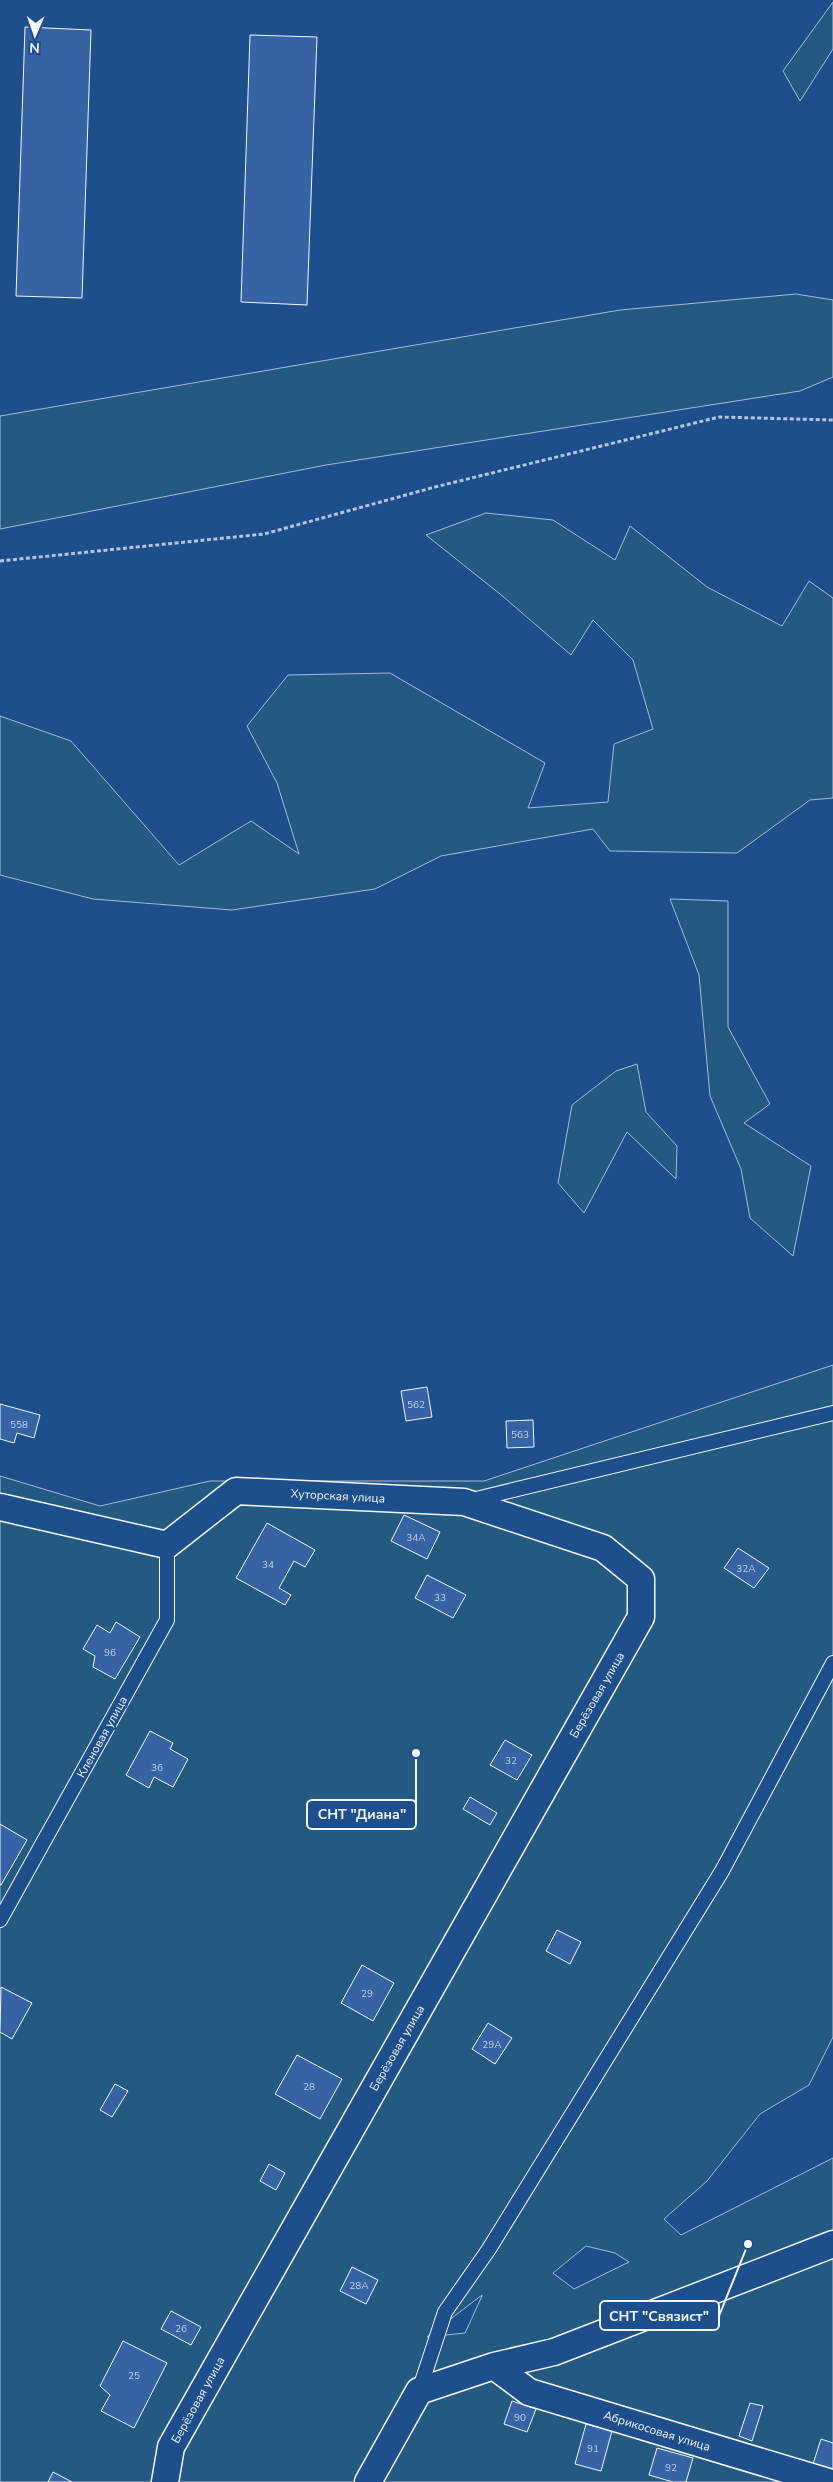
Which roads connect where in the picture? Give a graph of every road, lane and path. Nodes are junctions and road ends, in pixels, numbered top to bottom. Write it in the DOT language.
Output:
graph roads {
  1 [pos="833,420"];
  2 [pos="0,561"];
  3 [pos="833,1412"];
  4 [pos="464,1502"];
  5 [pos="0,1507"];
  6 [pos="167,1545"];
  7 [pos="641,1618"];
  8 [pos="833,1662"];
  9 [pos="0,1920"];
  10 [pos="833,2244"];
  11 [pos="494,2366"];
  12 [pos="419,2390"];
  13 [pos="165,2482"];
  14 [pos="368,2482"];
  15 [pos="828,2482"];
  1 -- 2 [label="path"];
  3 -- 4 [label="lane"];
  4 -- 6 [label="street, Хуторская улица"];
  4 -- 7 [label="street, Хуторская улица"];
  5 -- 6 [label="street"];
  6 -- 9 [label="lane, Кленовая улица"];
  7 -- 13 [label="street, Берёзовая улица"];
  8 -- 12 [label="lane"];
  10 -- 11 [label="street"];
  11 -- 12 [label="street"];
  11 -- 15 [label="street, Абрикосовая улица"];
  12 -- 14 [label="street"];
}
